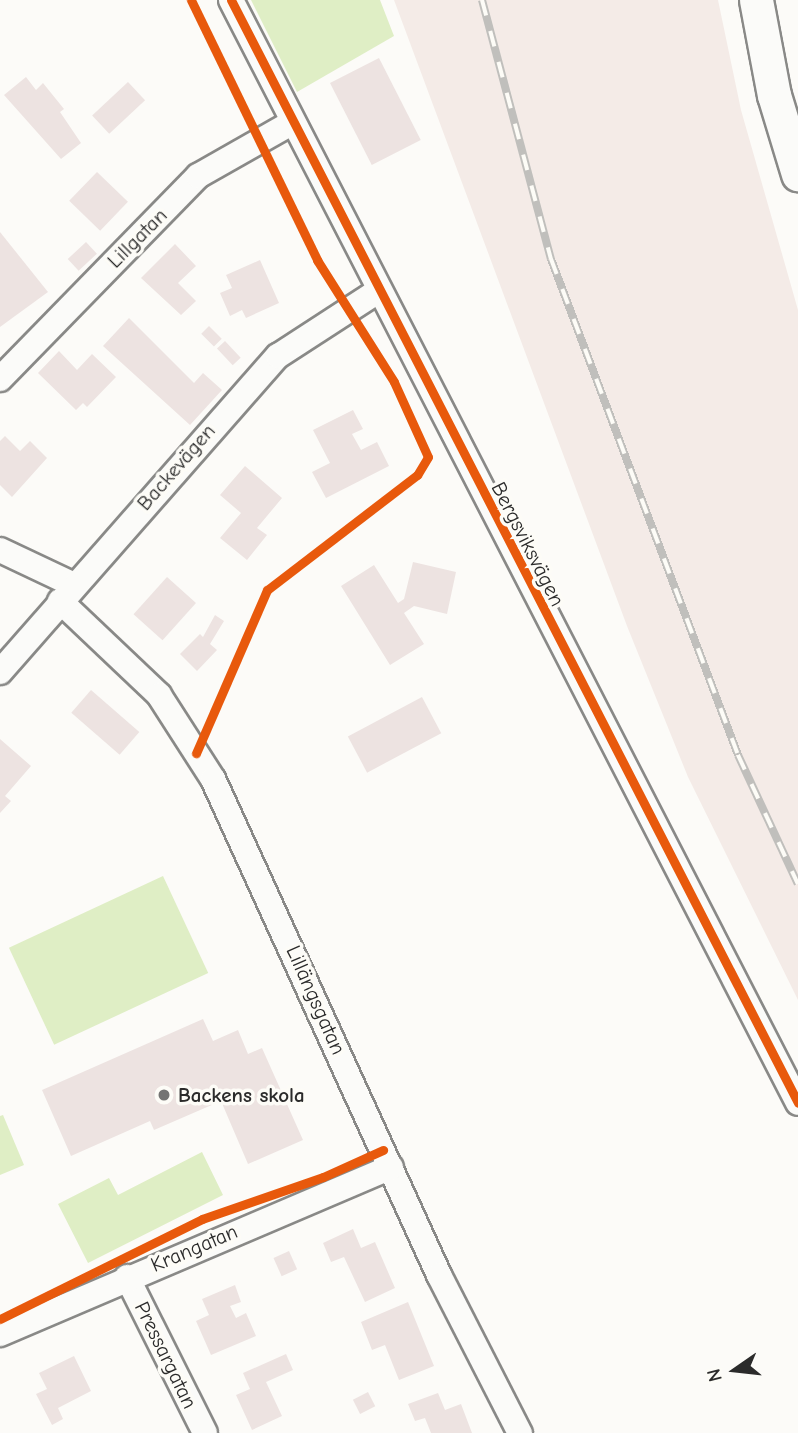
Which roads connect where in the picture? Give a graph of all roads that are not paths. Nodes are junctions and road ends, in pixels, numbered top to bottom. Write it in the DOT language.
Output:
graph roads {
  1 [pos="231,0"];
  2 [pos="756,0"];
  3 [pos="293,122"];
  4 [pos="798,174"];
  5 [pos="378,291"];
  6 [pos="0,379"];
  7 [pos="0,550"];
  8 [pos="67,593"];
  9 [pos="0,672"];
  10 [pos="798,1103"];
  11 [pos="391,1167"];
  12 [pos="127,1277"];
  13 [pos="0,1334"];
  14 [pos="205,1433"];
  15 [pos="520,1433"];
  1 -- 3 [label="street, Bergsviksvägen"];
  2 -- 4 [label="main road"];
  3 -- 5 [label="street, Bergsviksvägen"];
  3 -- 6 [label="street, Lillgatan"];
  5 -- 8 [label="street, Backevägen"];
  5 -- 10 [label="street, Bergsviksvägen"];
  7 -- 8 [label="street, Lillängsgatan"];
  8 -- 9 [label="street, Backevägen"];
  8 -- 11 [label="street, Lillängsgatan"];
  11 -- 12 [label="street, Krangatan"];
  11 -- 15 [label="street, Lillängsgatan"];
  12 -- 13 [label="street, Krangatan"];
  12 -- 14 [label="street, Pressargatan"];
}
